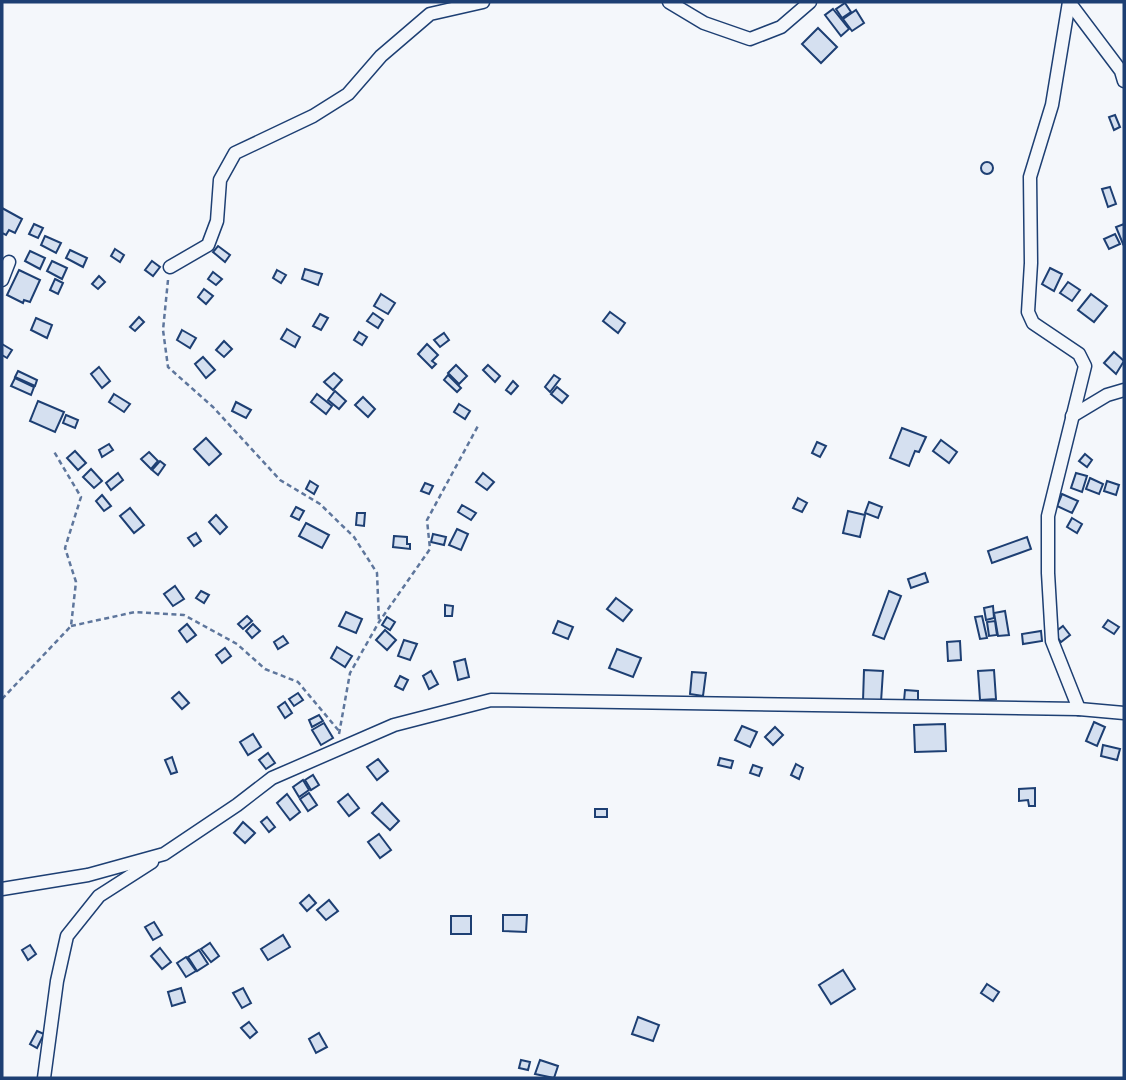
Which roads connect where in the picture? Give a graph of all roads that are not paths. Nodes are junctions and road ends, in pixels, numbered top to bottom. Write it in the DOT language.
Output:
graph roads {
  1 [pos="483,2"];
  2 [pos="669,2"];
  3 [pos="810,2"];
  4 [pos="1069,2"];
  5 [pos="1124,81"];
  6 [pos="9,262"];
  7 [pos="170,267"];
  8 [pos="2,280"];
  9 [pos="1124,390"];
  10 [pos="1072,416"];
  11 [pos="1079,709"];
  12 [pos="1124,713"];
  13 [pos="164,854"];
  14 [pos="2,889"];
  15 [pos="44,1078"];
  1 -- 7 [label="street"];
  2 -- 3 [label="street"];
  4 -- 5 [label="street"];
  4 -- 10 [label="street"];
  6 -- 8 [label="street"];
  9 -- 10 [label="street"];
  10 -- 11 [label="street"];
  11 -- 12 [label="street"];
  11 -- 13 [label="street"];
  13 -- 14 [label="street"];
  13 -- 15 [label="street"];
}
